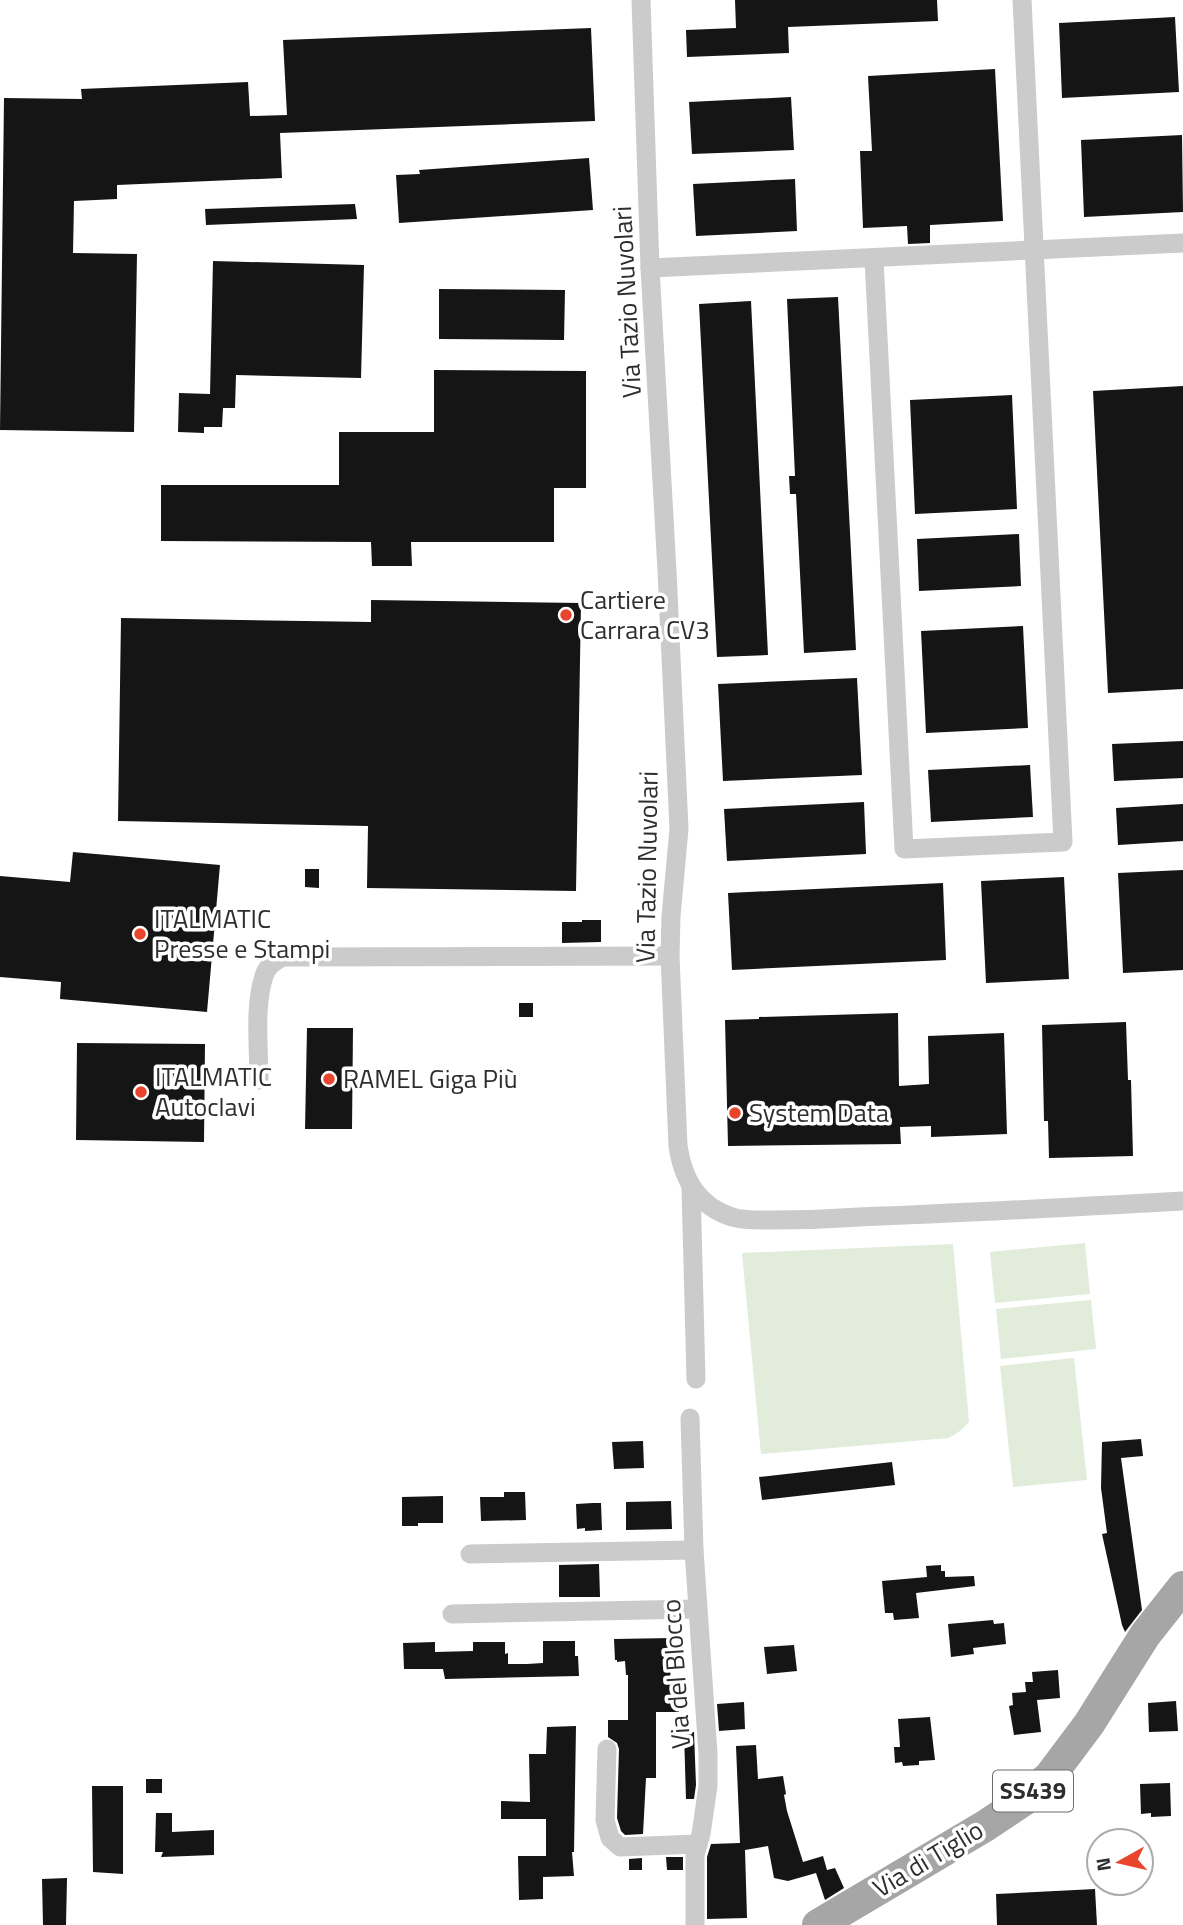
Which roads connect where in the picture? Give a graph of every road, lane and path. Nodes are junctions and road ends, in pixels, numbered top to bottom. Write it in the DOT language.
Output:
graph roads {
  1 [pos="641,0"];
  2 [pos="1022,0"];
  3 [pos="1183,243"];
  4 [pos="1035,251"];
  5 [pos="874,259"];
  6 [pos="650,268"];
  7 [pos="670,956"];
  8 [pos="259,1080"];
  9 [pos="691,1186"];
  10 [pos="1183,1201"];
  11 [pos="696,1379"];
  12 [pos="690,1418"];
  13 [pos="694,1550"];
  14 [pos="470,1554"];
  15 [pos="1183,1587"];
  16 [pos="697,1609"];
  17 [pos="452,1614"];
  18 [pos="607,1749"];
  19 [pos="698,1844"];
  20 [pos="695,1925"];
  21 [pos="818,1925"];
  1 -- 6 [label="street, Via Tazio Nuvolari"];
  2 -- 4 [label="street"];
  3 -- 4 [label="street"];
  4 -- 5 [label="street"];
  4 -- 5 [label="street"];
  5 -- 6 [label="street"];
  6 -- 7 [label="street, Via Tazio Nuvolari"];
  7 -- 8 [label="street"];
  7 -- 9 [label="street, Via Tazio Nuvolari"];
  9 -- 10 [label="street, Via Tazio Nuvolari"];
  9 -- 11 [label="street"];
  12 -- 13 [label="street, Via del Blocco"];
  13 -- 14 [label="street"];
  13 -- 16 [label="street, Via del Blocco"];
  15 -- 21 [label="main road, Via di Tiglio / SS439"];
  16 -- 17 [label="street"];
  16 -- 19 [label="street, Via del Blocco"];
  18 -- 19 [label="street"];
  19 -- 20 [label="street, Via del Blocco"];
}
